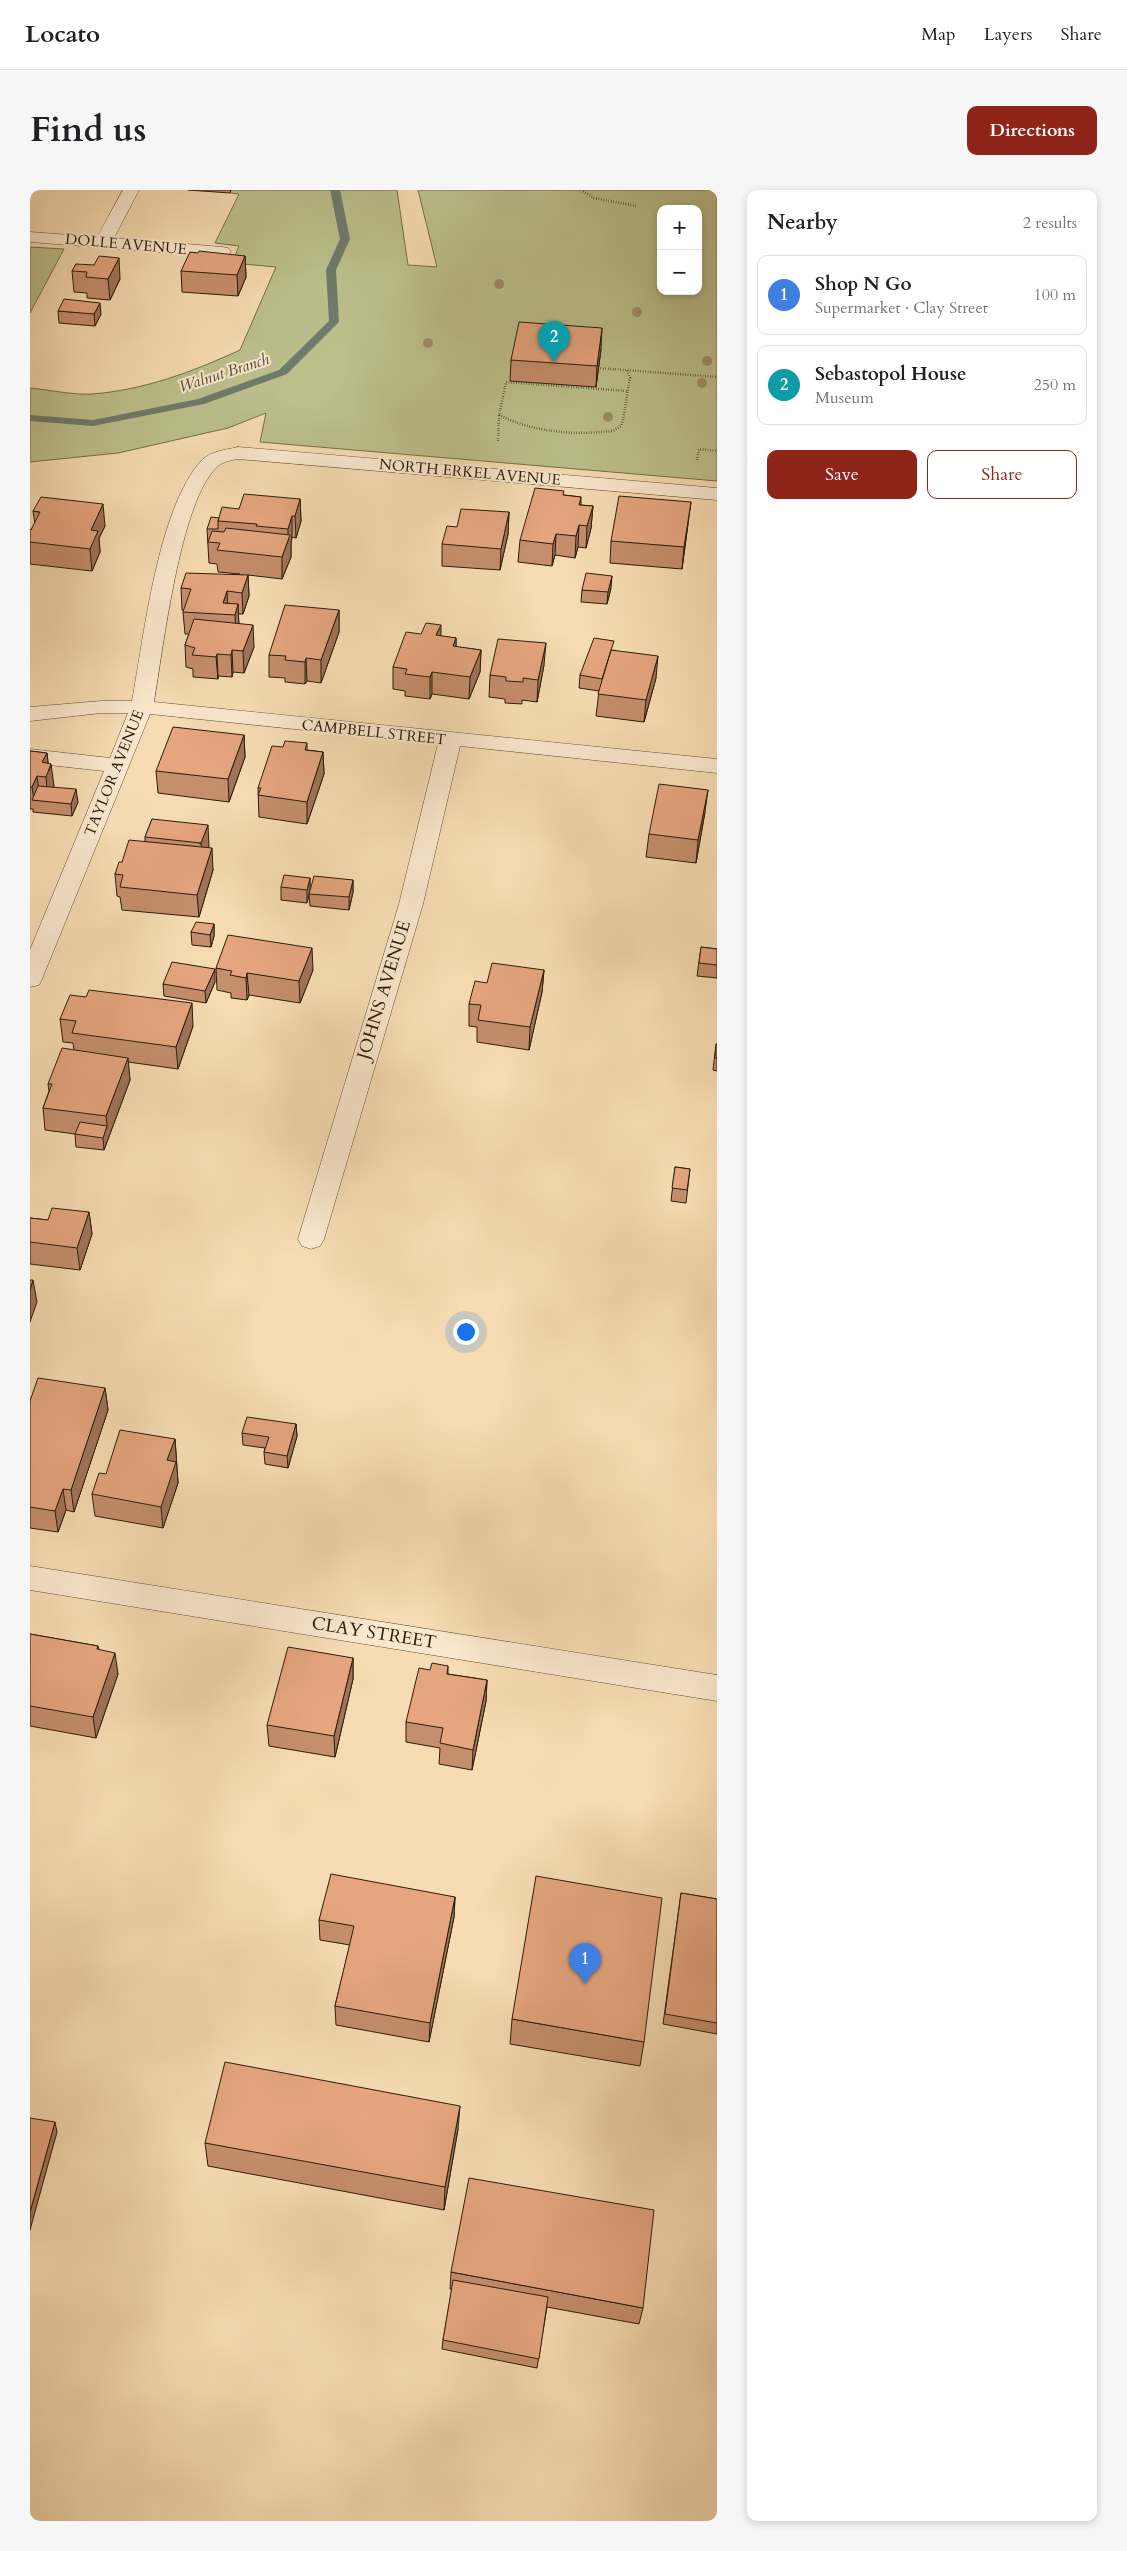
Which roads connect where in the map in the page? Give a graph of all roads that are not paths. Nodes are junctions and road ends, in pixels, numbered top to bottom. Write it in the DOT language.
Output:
graph roads {
  1 [pos="131,190"];
  2 [pos="30,237"];
  3 [pos="103,242"];
  4 [pos="222,252"];
  5 [pos="223,456"];
  6 [pos="717,494"];
  7 [pos="142,708"];
  8 [pos="30,714"];
  9 [pos="450,740"];
  10 [pos="30,756"];
  11 [pos="117,766"];
  12 [pos="717,766"];
  13 [pos="30,978"];
  14 [pos="310,1239"];
  15 [pos="30,1578"];
  16 [pos="717,1688"];
  1 -- 3 [label="street"];
  2 -- 3 [label="street, DOLLE AVENUE"];
  3 -- 4 [label="street, DOLLE AVENUE"];
  5 -- 6 [label="street, NORTH ERKEL AVENUE"];
  5 -- 7 [label="street, TAYLOR AVENUE"];
  7 -- 8 [label="street, CAMPBELL STREET"];
  7 -- 9 [label="street, CAMPBELL STREET"];
  7 -- 11 [label="street, TAYLOR AVENUE"];
  9 -- 12 [label="street, CAMPBELL STREET"];
  9 -- 14 [label="street, JOHNS AVENUE"];
  10 -- 11 [label="street"];
  11 -- 13 [label="street, TAYLOR AVENUE"];
  15 -- 16 [label="street, CLAY STREET"];
}
